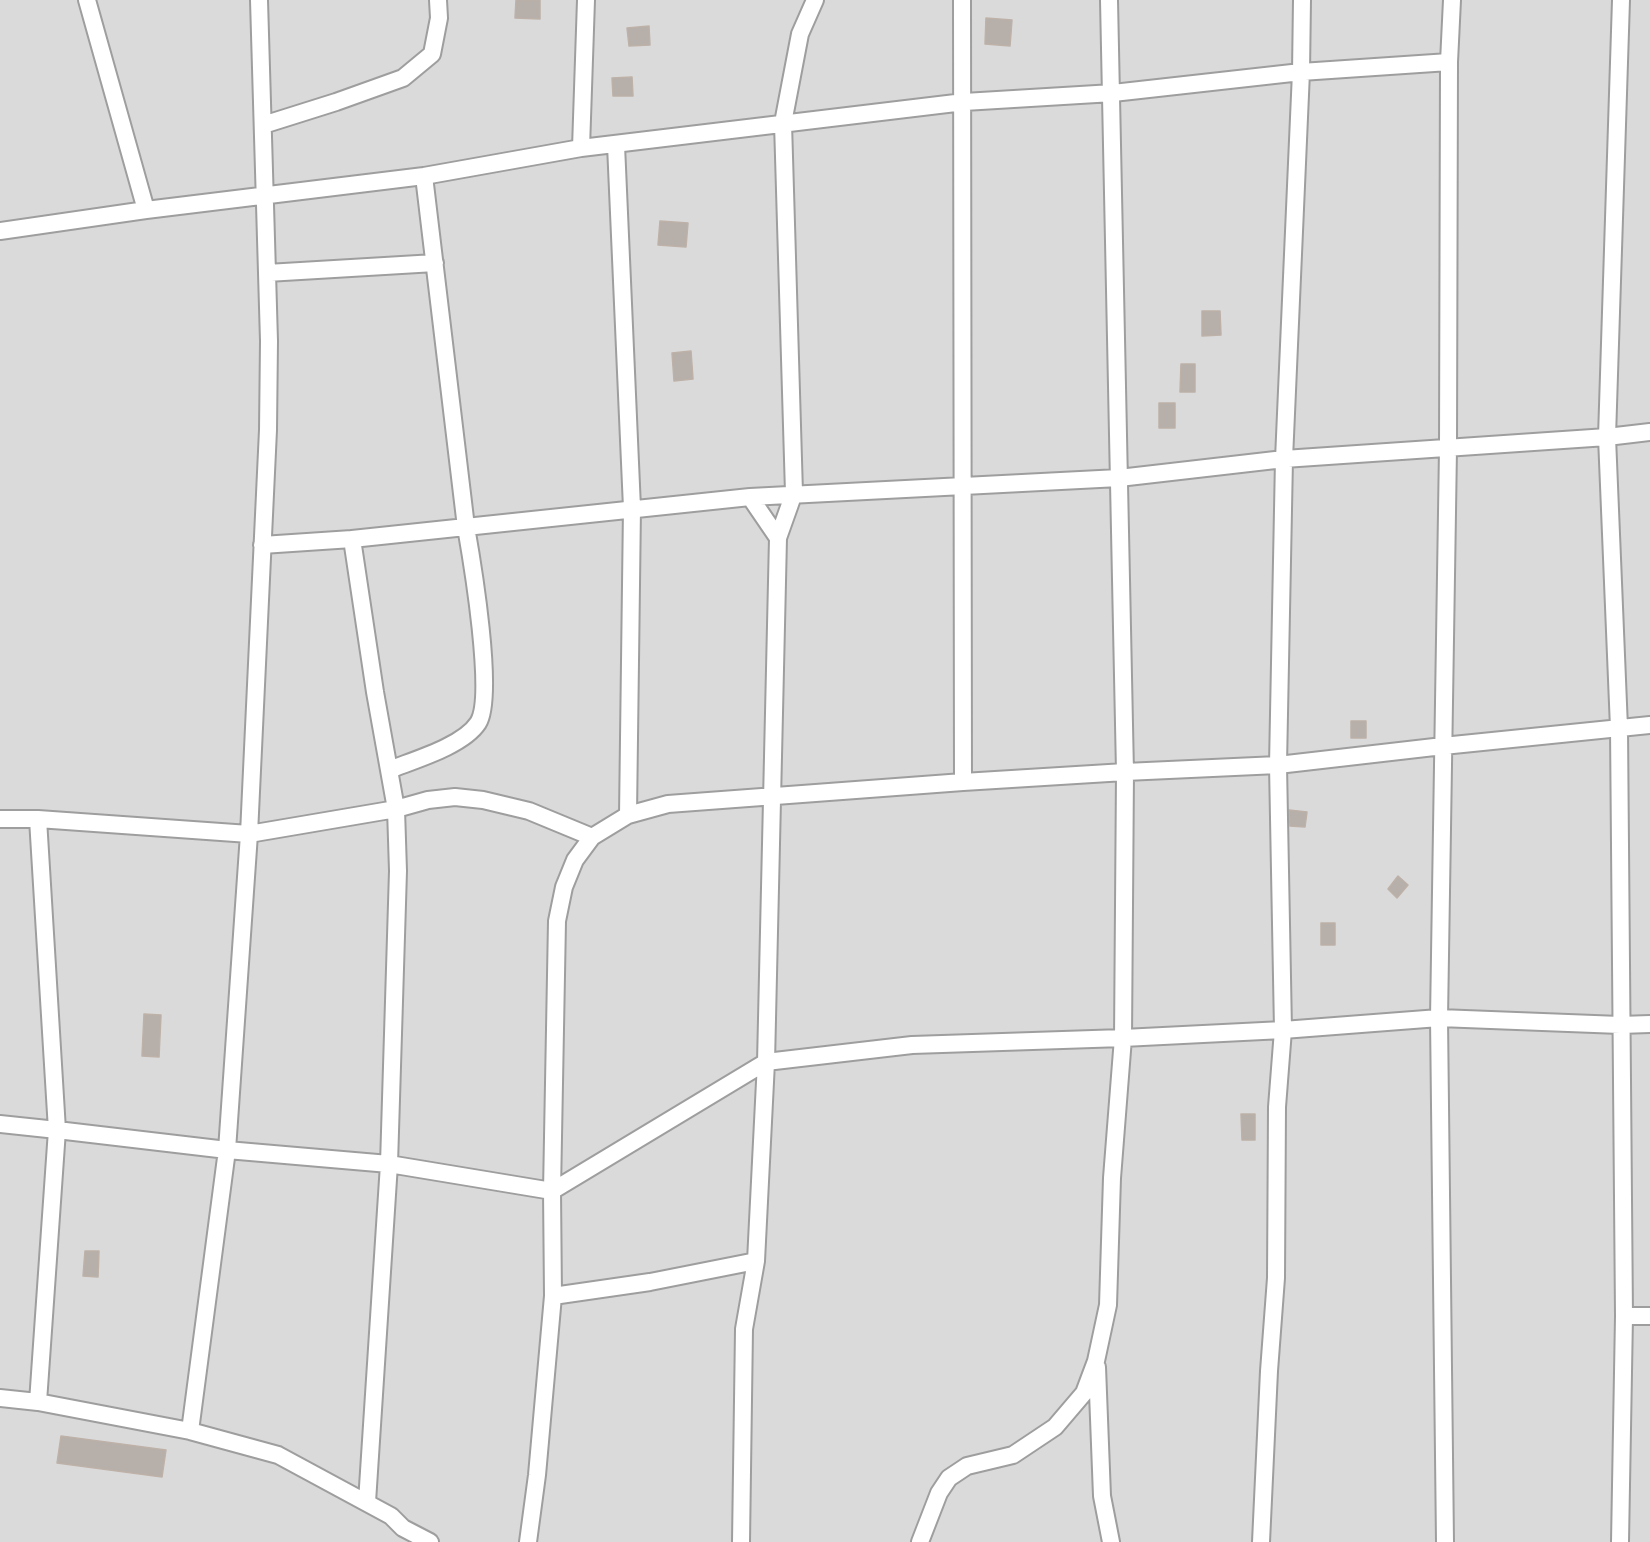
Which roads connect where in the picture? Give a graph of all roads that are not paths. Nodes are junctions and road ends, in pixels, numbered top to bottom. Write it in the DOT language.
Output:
graph roads {
  1 [pos="87,0"];
  2 [pos="259,0"];
  3 [pos="438,0"];
  4 [pos="586,0"];
  5 [pos="815,0"];
  6 [pos="962,0"];
  7 [pos="1109,0"];
  8 [pos="1302,0"];
  9 [pos="1452,0"];
  10 [pos="1621,0"];
  11 [pos="1449,62"];
  12 [pos="1301,72"];
  13 [pos="1113,93"];
  14 [pos="964,102"];
  15 [pos="783,123"];
  16 [pos="263,125"];
  17 [pos="616,145"];
  18 [pos="581,148"];
  19 [pos="424,176"];
  20 [pos="265,196"];
  21 [pos="146,210"];
  22 [pos="0,231"];
  23 [pos="435,263"];
  24 [pos="267,273"];
  25 [pos="1650,432"];
  26 [pos="1607,437"];
  27 [pos="1448,448"];
  28 [pos="1284,459"];
  29 [pos="1119,478"];
  30 [pos="963,487"];
  31 [pos="794,493"];
  32 [pos="750,496"];
  33 [pos="632,508"];
  34 [pos="466,527"];
  35 [pos="778,538"];
  36 [pos="352,539"];
  37 [pos="262,545"];
  38 [pos="1650,725"];
  39 [pos="1619,728"];
  40 [pos="1443,746"];
  41 [pos="1278,765"];
  42 [pos="389,770"];
  43 [pos="1125,771"];
  44 [pos="963,782"];
  45 [pos="772,795"];
  46 [pos="396,809"];
  47 [pos="628,815"];
  48 [pos="0,819"];
  49 [pos="38,819"];
  50 [pos="249,834"];
  51 [pos="592,837"];
  52 [pos="1439,1018"];
  53 [pos="1650,1024"];
  54 [pos="1620,1025"];
  55 [pos="1283,1030"];
  56 [pos="1123,1038"];
  57 [pos="766,1062"];
  58 [pos="0,1124"];
  59 [pos="57,1130"];
  60 [pos="227,1150"];
  61 [pos="389,1164"];
  62 [pos="552,1191"];
  63 [pos="756,1261"];
  64 [pos="553,1296"];
  65 [pos="1624,1316"];
  66 [pos="1650,1316"];
  67 [pos="1096,1361"];
  68 [pos="0,1398"];
  69 [pos="38,1402"];
  70 [pos="190,1431"];
  71 [pos="367,1502"];
  72 [pos="430,1542"];
  73 [pos="528,1542"];
  74 [pos="741,1542"];
  75 [pos="920,1542"];
  76 [pos="1111,1542"];
  77 [pos="1261,1542"];
  78 [pos="1445,1542"];
  79 [pos="1620,1542"];
  1 -- 21 [label="street"];
  2 -- 16 [label="street"];
  3 -- 16 [label="street"];
  4 -- 18 [label="street"];
  5 -- 15 [label="street"];
  6 -- 14 [label="street"];
  7 -- 13 [label="street"];
  8 -- 12 [label="street"];
  9 -- 11 [label="street"];
  10 -- 26 [label="street"];
  11 -- 12 [label="street"];
  11 -- 27 [label="street"];
  12 -- 13 [label="street"];
  12 -- 28 [label="street"];
  13 -- 14 [label="street"];
  13 -- 29 [label="street"];
  14 -- 15 [label="street"];
  14 -- 30 [label="street"];
  15 -- 17 [label="street"];
  15 -- 31 [label="street"];
  16 -- 20 [label="street"];
  17 -- 18 [label="street"];
  17 -- 33 [label="street"];
  18 -- 19 [label="street"];
  19 -- 20 [label="street"];
  19 -- 23 [label="street"];
  20 -- 21 [label="street"];
  20 -- 24 [label="street"];
  21 -- 22 [label="street"];
  23 -- 24 [label="street"];
  23 -- 34 [label="street"];
  24 -- 37 [label="street"];
  25 -- 26 [label="street"];
  26 -- 27 [label="street"];
  26 -- 39 [label="street"];
  27 -- 28 [label="street"];
  27 -- 40 [label="street"];
  28 -- 29 [label="street"];
  28 -- 41 [label="street"];
  29 -- 30 [label="street"];
  29 -- 43 [label="street"];
  30 -- 31 [label="street"];
  30 -- 44 [label="street"];
  31 -- 32 [label="street"];
  31 -- 35 [label="street"];
  32 -- 33 [label="street"];
  32 -- 35 [label="street"];
  33 -- 34 [label="street"];
  33 -- 47 [label="street"];
  34 -- 36 [label="street"];
  34 -- 42 [label="street"];
  35 -- 45 [label="street"];
  36 -- 37 [label="street"];
  36 -- 42 [label="street"];
  37 -- 50 [label="street"];
  38 -- 39 [label="street"];
  39 -- 40 [label="street"];
  39 -- 54 [label="street"];
  40 -- 41 [label="street"];
  40 -- 52 [label="street"];
  41 -- 43 [label="street"];
  41 -- 55 [label="street"];
  42 -- 46 [label="street"];
  43 -- 44 [label="street"];
  43 -- 56 [label="street"];
  44 -- 45 [label="street"];
  45 -- 47 [label="street"];
  45 -- 57 [label="street"];
  46 -- 50 [label="street"];
  46 -- 51 [label="street"];
  46 -- 61 [label="street"];
  47 -- 51 [label="street"];
  48 -- 49 [label="street"];
  49 -- 50 [label="street"];
  49 -- 59 [label="street"];
  50 -- 60 [label="street"];
  51 -- 62 [label="street"];
  52 -- 54 [label="street"];
  52 -- 55 [label="street"];
  52 -- 78 [label="street"];
  53 -- 54 [label="street"];
  54 -- 65 [label="street"];
  55 -- 56 [label="street"];
  55 -- 77 [label="street"];
  56 -- 57 [label="street"];
  56 -- 67 [label="street"];
  57 -- 62 [label="street"];
  57 -- 63 [label="street"];
  58 -- 59 [label="street"];
  59 -- 60 [label="street"];
  59 -- 69 [label="street"];
  60 -- 61 [label="street"];
  60 -- 70 [label="street"];
  61 -- 62 [label="street"];
  61 -- 71 [label="street"];
  62 -- 64 [label="street"];
  63 -- 64 [label="street"];
  63 -- 74 [label="street"];
  64 -- 73 [label="street"];
  65 -- 66 [label="street"];
  65 -- 79 [label="street"];
  67 -- 75 [label="street"];
  67 -- 76 [label="street"];
  68 -- 69 [label="street"];
  69 -- 70 [label="street"];
  70 -- 71 [label="street"];
  71 -- 72 [label="street"];
}
